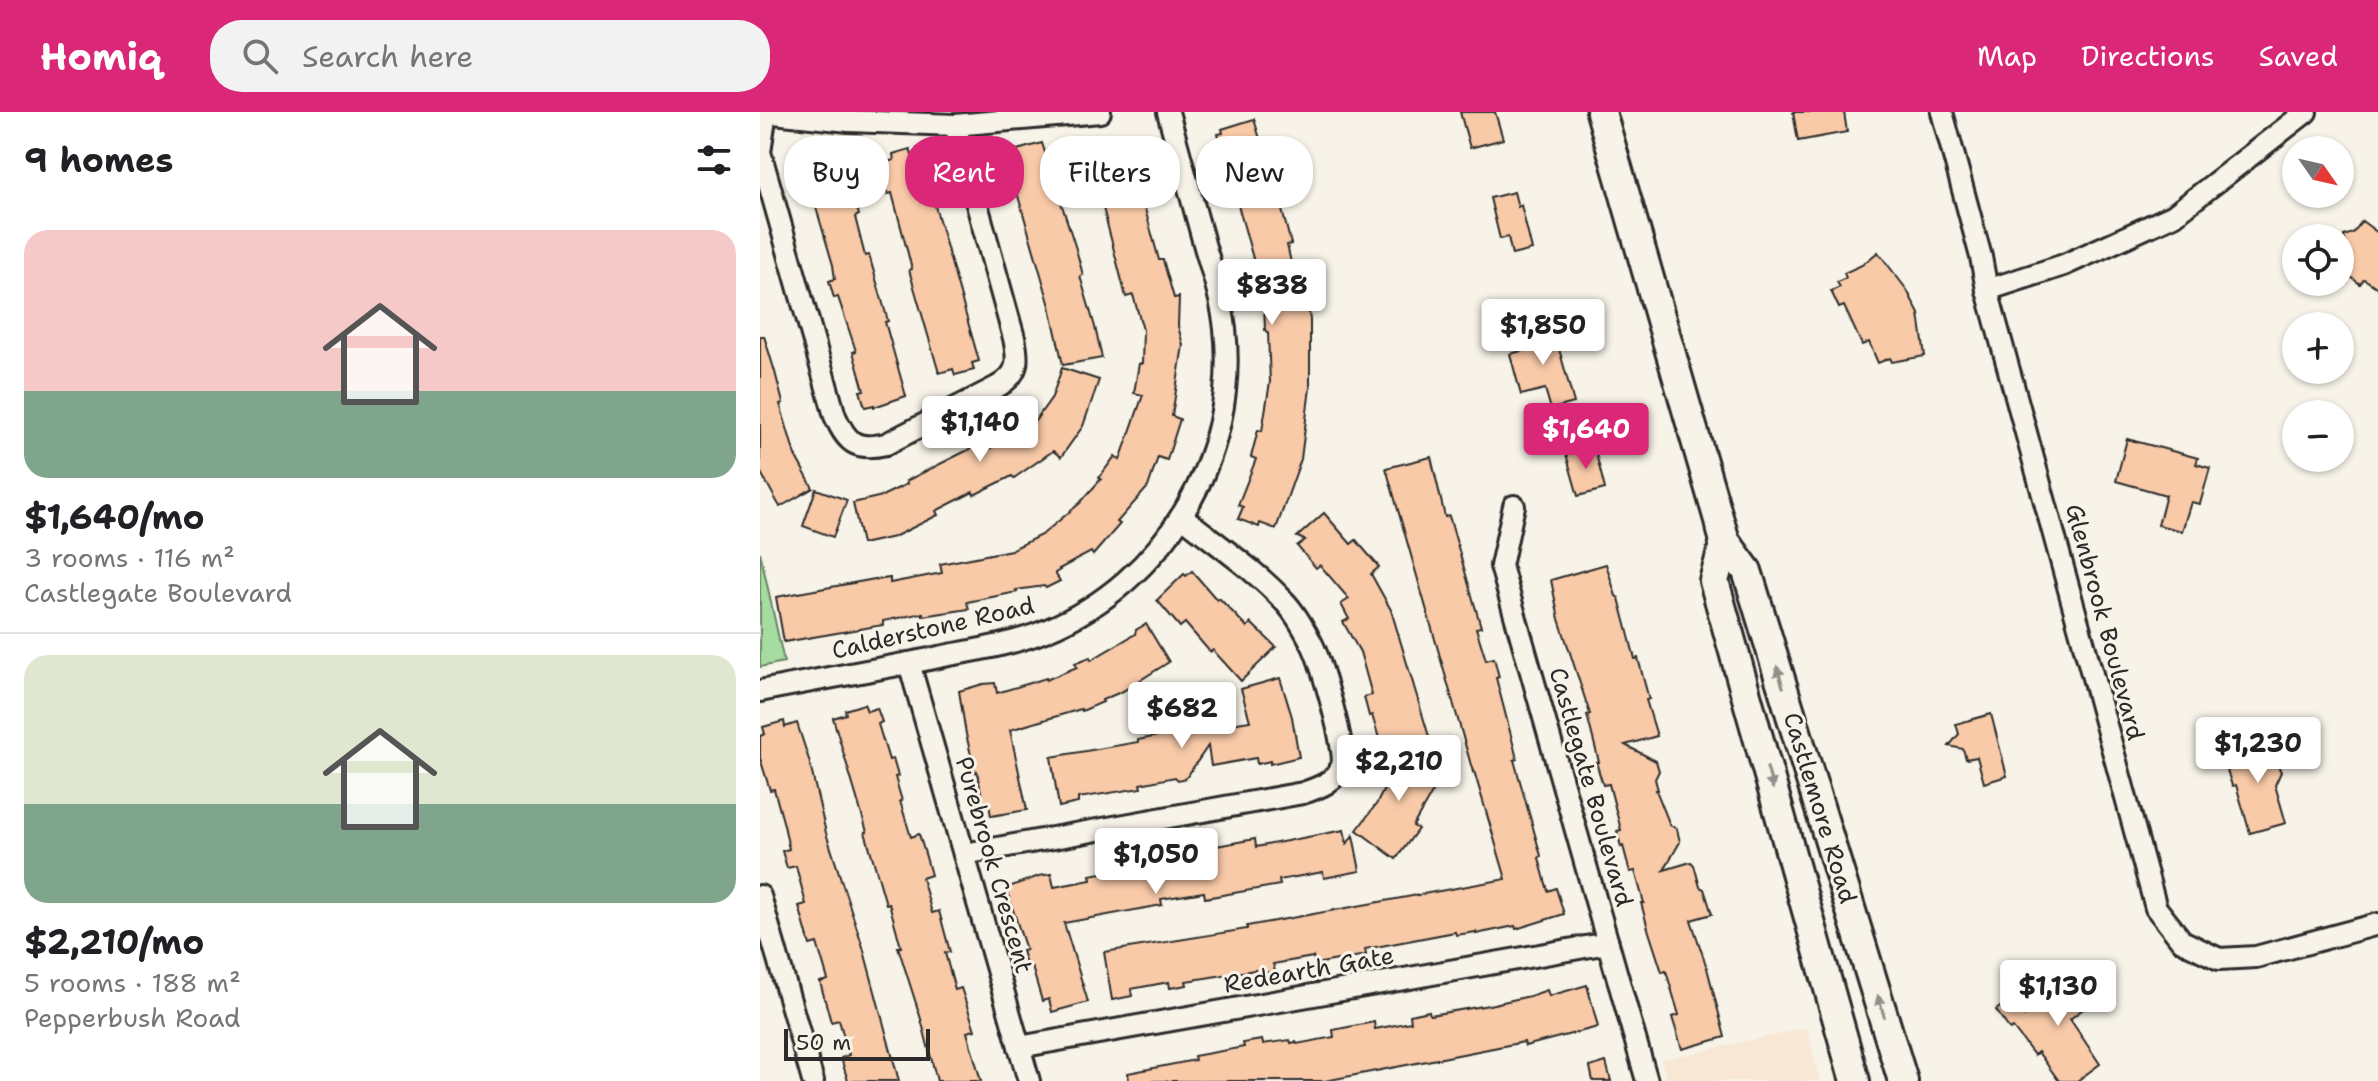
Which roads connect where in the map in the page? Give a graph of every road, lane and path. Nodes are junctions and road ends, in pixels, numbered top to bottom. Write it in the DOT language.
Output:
graph roads {
  1 [pos="765,112"];
  2 [pos="1100,112"];
  3 [pos="1168,112"];
  4 [pos="1601,112"];
  5 [pos="1942,112"];
  6 [pos="2306,112"];
  7 [pos="955,125"];
  8 [pos="1987,290"];
  9 [pos="1514,506"];
  10 [pos="1183,517"];
  11 [pos="1725,541"];
  12 [pos="909,663"];
  13 [pos="760,691"];
  14 [pos="964,854"];
  15 [pos="760,896"];
  16 [pos="2378,924"];
  17 [pos="1608,943"];
  18 [pos="1019,1047"];
  19 [pos="813,1081"];
  20 [pos="1029,1081"];
  21 [pos="1647,1081"];
  22 [pos="1855,1081"];
  23 [pos="1903,1081"];
  1 -- 7 [label="street"];
  1 -- 7 [label="street"];
  2 -- 7 [label="street"];
  3 -- 10 [label="street, Calderstone Road"];
  4 -- 11 [label="main road, Castlemore Road"];
  5 -- 8 [label="street, Glenbrook Boulevard"];
  6 -- 8 [label="street"];
  8 -- 16 [label="street, Glenbrook Boulevard"];
  9 -- 17 [label="street, Castlegate Boulevard"];
  10 -- 12 [label="street, Calderstone Road"];
  10 -- 14 [label="street"];
  11 -- 22 [label="main road, Castlemore Road, one-way"];
  23 -- 11 [label="main road, Castlemore Road, one-way"];
  12 -- 13 [label="street, Calderstone Road"];
  12 -- 14 [label="street, Purebrook Crescent"];
  14 -- 18 [label="street, Purebrook Crescent"];
  15 -- 19 [label="street"];
  17 -- 18 [label="street, Redearth Gate"];
  17 -- 21 [label="street, Castlegate Boulevard"];
  18 -- 20 [label="street, Purebrook Crescent"];
}
